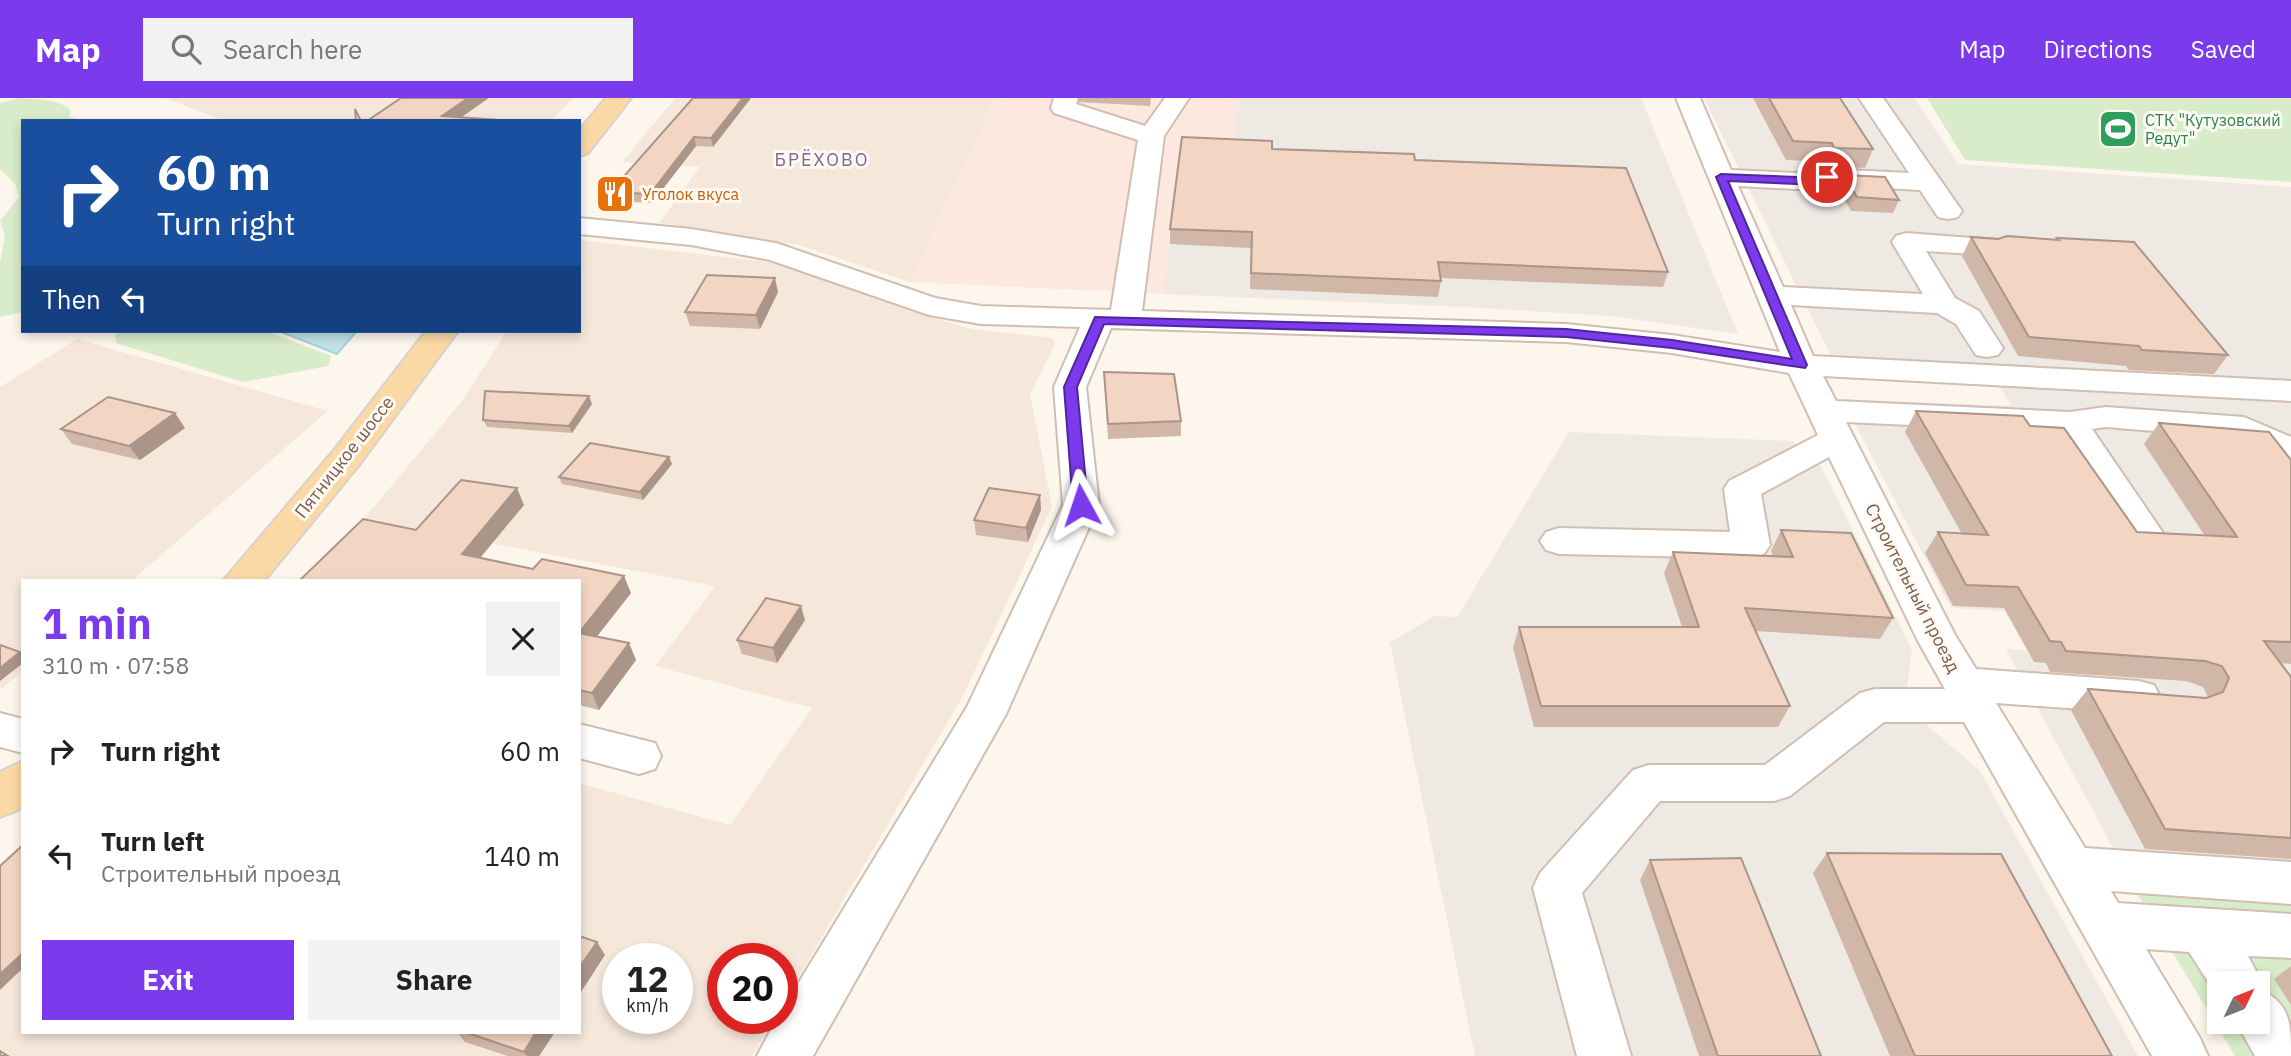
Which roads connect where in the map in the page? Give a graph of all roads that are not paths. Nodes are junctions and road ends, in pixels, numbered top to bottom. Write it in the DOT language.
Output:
graph roads {
  1 [pos="620,98"];
  2 [pos="1066,98"];
  3 [pos="1177,98"];
  4 [pos="1688,98"];
  5 [pos="1871,98"];
  6 [pos="1151,136"];
  7 [pos="581,146"];
  8 [pos="1721,177"];
  9 [pos="1928,182"];
  10 [pos="1948,211"];
  11 [pos="581,226"];
  12 [pos="1987,246"];
  13 [pos="1771,295"];
  14 [pos="1944,304"];
  15 [pos="1112,320"];
  16 [pos="440,333"];
  17 [pos="1987,348"];
  18 [pos="1801,365"];
  19 [pos="2291,391"];
  20 [pos="2070,422"];
  21 [pos="1830,425"];
  22 [pos="2291,450"];
  23 [pos="2144,533"];
  24 [pos="1559,541"];
  25 [pos="244,579"];
  26 [pos="1970,695"];
  27 [pos="2173,699"];
  28 [pos="0,730"];
  29 [pos="21,735"];
  30 [pos="581,742"];
  31 [pos="639,756"];
  32 [pos="21,781"];
  33 [pos="0,798"];
  34 [pos="2071,868"];
  35 [pos="2291,883"];
  36 [pos="2104,924"];
  37 [pos="2203,930"];
  38 [pos="2291,936"];
  39 [pos="2230,971"];
  40 [pos="2270,1033"];
  41 [pos="784,1056"];
  42 [pos="1604,1056"];
  43 [pos="2181,1056"];
  44 [pos="2285,1056"];
  1 -- 7 [label="main road"];
  2 -- 6 [label="street"];
  3 -- 6 [label="street"];
  4 -- 8 [label="street, Строительный проезд"];
  5 -- 9 [label="street"];
  6 -- 15 [label="street"];
  8 -- 9 [label="street"];
  8 -- 13 [label="street, Строительный проезд"];
  9 -- 10 [label="street"];
  11 -- 15 [label="street"];
  12 -- 14 [label="street"];
  13 -- 14 [label="street"];
  13 -- 18 [label="street, Строительный проезд"];
  14 -- 17 [label="street"];
  15 -- 18 [label="street"];
  15 -- 41 [label="street"];
  16 -- 25 [label="main road, Пятницкое шоссе"];
  18 -- 19 [label="street"];
  18 -- 21 [label="street, Строительный проезд"];
  20 -- 21 [label="street"];
  20 -- 22 [label="street"];
  20 -- 23 [label="street"];
  21 -- 24 [label="street"];
  21 -- 26 [label="street, Строительный проезд"];
  26 -- 27 [label="street"];
  26 -- 34 [label="street, Строительный проезд"];
  26 -- 42 [label="street"];
  28 -- 29 [label="street"];
  30 -- 31 [label="street"];
  32 -- 33 [label="main road"];
  34 -- 35 [label="street"];
  34 -- 36 [label="street, Строительный проезд"];
  36 -- 37 [label="street"];
  36 -- 43 [label="street, Строительный проезд"];
  37 -- 38 [label="street"];
  37 -- 39 [label="street"];
  40 -- 44 [label="street"];
}
